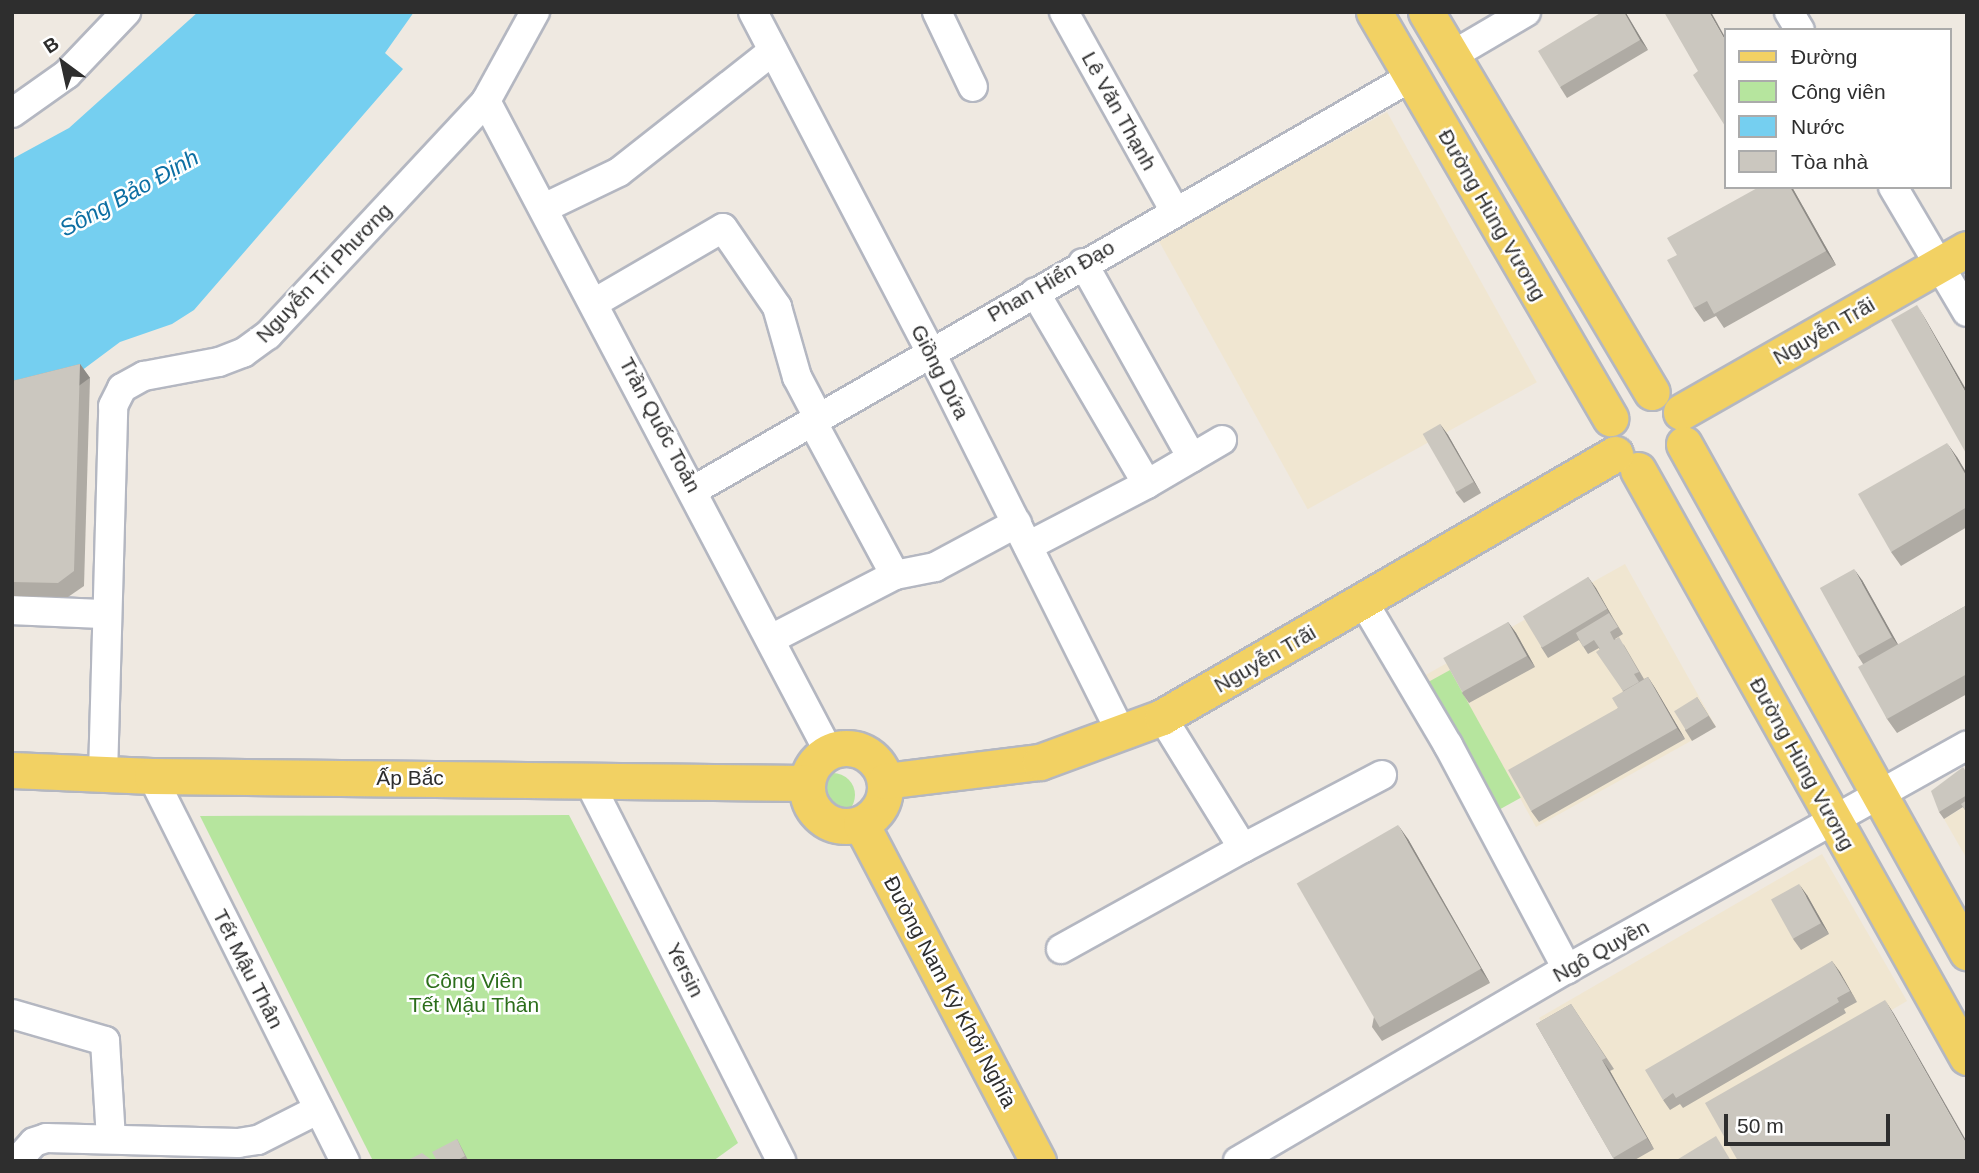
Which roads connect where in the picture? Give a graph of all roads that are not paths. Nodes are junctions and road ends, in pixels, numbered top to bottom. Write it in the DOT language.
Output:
graph roads {
  1 [pos="126,12"];
  2 [pos="535,12"];
  3 [pos="753,12"];
  4 [pos="937,12"];
  5 [pos="1064,12"];
  6 [pos="1374,12"];
  7 [pos="1426,12"];
  8 [pos="1526,12"];
  9 [pos="1789,12"];
  10 [pos="1799,28"];
  11 [pos="773,51"];
  12 [pos="1451,56"];
  13 [pos="1411,77"];
  14 [pos="973,87"];
  15 [pos="486,101"];
  16 [pos="12,113"];
  17 [pos="1896,189"];
  18 [pos="544,208"];
  19 [pos="1174,210"];
  20 [pos="1953,257"];
  21 [pos="1083,263"];
  22 [pos="1035,292"];
  23 [pos="594,303"];
  24 [pos="1967,312"];
  25 [pos="930,351"];
  26 [pos="1652,393"];
  27 [pos="1610,418"];
  28 [pos="815,419"];
  29 [pos="1683,428"];
  30 [pos="1222,440"];
  31 [pos="1192,458"];
  32 [pos="1626,462"];
  33 [pos="1147,484"];
  34 [pos="694,490"];
  35 [pos="1023,535"];
  36 [pos="895,575"];
  37 [pos="1364,603"];
  38 [pos="12,610"];
  39 [pos="105,614"];
  40 [pos="771,639"];
  41 [pos="1162,717"];
  42 [pos="1122,735"];
  43 [pos="1967,745"];
  44 [pos="829,752"];
  45 [pos="12,770"];
  46 [pos="103,775"];
  47 [pos="1382,775"];
  48 [pos="152,776"];
  49 [pos="588,780"];
  50 [pos="885,780"];
  51 [pos="807,783"];
  52 [pos="1878,797"];
  53 [pos="1834,821"];
  54 [pos="862,824"];
  55 [pos="1243,848"];
  56 [pos="1062,948"];
  57 [pos="1967,952"];
  58 [pos="1567,969"];
  59 [pos="12,1014"];
  60 [pos="1967,1056"];
  61 [pos="318,1109"];
  62 [pos="111,1139"];
  63 [pos="21,1146"];
  64 [pos="345,1161"];
  65 [pos="781,1161"];
  66 [pos="1038,1161"];
  67 [pos="1238,1161"];
  1 -- 16 [label="street"];
  2 -- 15 [label="street, Nguyễn Tri Phương"];
  3 -- 11 [label="street, Giồng Dứa"];
  4 -- 14 [label="street"];
  5 -- 19 [label="street, Lê Văn Thạnh"];
  6 -- 13 [label="main road, Đường Hùng Vương"];
  7 -- 12 [label="main road"];
  8 -- 12 [label="street"];
  9 -- 10 [label="street"];
  11 -- 18 [label="street"];
  11 -- 25 [label="street, Giồng Dứa"];
  12 -- 26 [label="main road"];
  13 -- 19 [label="street, Phan Hiển Đạo"];
  13 -- 27 [label="main road, Đường Hùng Vương"];
  15 -- 18 [label="street, Trần Quốc Toản"];
  15 -- 39 [label="street, Nguyễn Tri Phương"];
  17 -- 20 [label="street"];
  18 -- 23 [label="street, Trần Quốc Toản"];
  19 -- 21 [label="street, Phan Hiển Đạo"];
  20 -- 24 [label="street"];
  20 -- 29 [label="main road, Nguyễn Trãi"];
  21 -- 22 [label="street, Phan Hiển Đạo"];
  21 -- 31 [label="street"];
  22 -- 25 [label="street, Phan Hiển Đạo"];
  22 -- 33 [label="street"];
  23 -- 28 [label="street"];
  23 -- 34 [label="street, Trần Quốc Toản"];
  25 -- 28 [label="street, Phan Hiển Đạo"];
  25 -- 35 [label="street, Giồng Dứa"];
  26 -- 27 [label="main road"];
  26 -- 29 [label="main road"];
  27 -- 32 [label="main road"];
  28 -- 34 [label="street, Phan Hiển Đạo"];
  28 -- 36 [label="street"];
  29 -- 32 [label="main road, Nguyễn Trãi"];
  29 -- 52 [label="main road"];
  30 -- 31 [label="street"];
  31 -- 33 [label="street"];
  32 -- 37 [label="main road, Nguyễn Trãi"];
  32 -- 53 [label="main road, Đường Hùng Vương"];
  33 -- 35 [label="street"];
  34 -- 40 [label="street, Trần Quốc Toản"];
  35 -- 36 [label="street"];
  35 -- 42 [label="street, Giồng Dứa"];
  36 -- 40 [label="street"];
  37 -- 41 [label="main road, Nguyễn Trãi"];
  37 -- 58 [label="street"];
  38 -- 39 [label="street"];
  39 -- 46 [label="street, Nguyễn Tri Phương"];
  40 -- 44 [label="street, Trần Quốc Toản"];
  41 -- 42 [label="main road, Nguyễn Trãi"];
  41 -- 55 [label="street"];
  42 -- 50 [label="main road, Nguyễn Trãi"];
  43 -- 52 [label="street, Ngô Quyền"];
  44 -- 50 [label="main road"];
  44 -- 51 [label="main road"];
  45 -- 46 [label="main road, Ấp Bắc"];
  46 -- 48 [label="main road, Ấp Bắc"];
  47 -- 55 [label="street"];
  48 -- 49 [label="main road, Ấp Bắc"];
  48 -- 61 [label="street, Tết Mậu Thân"];
  49 -- 51 [label="main road, Ấp Bắc"];
  49 -- 65 [label="street, Yersin"];
  50 -- 54 [label="main road"];
  51 -- 54 [label="main road"];
  52 -- 53 [label="street, Ngô Quyền"];
  52 -- 57 [label="main road"];
  53 -- 58 [label="street, Ngô Quyền"];
  53 -- 60 [label="main road, Đường Hùng Vương"];
  54 -- 66 [label="main road, Đường Nam Kỳ Khởi Nghĩa"];
  55 -- 56 [label="street"];
  58 -- 67 [label="street, Ngô Quyền"];
  59 -- 62 [label="street"];
  61 -- 62 [label="street"];
  61 -- 64 [label="street, Tết Mậu Thân"];
  62 -- 63 [label="street"];
}
